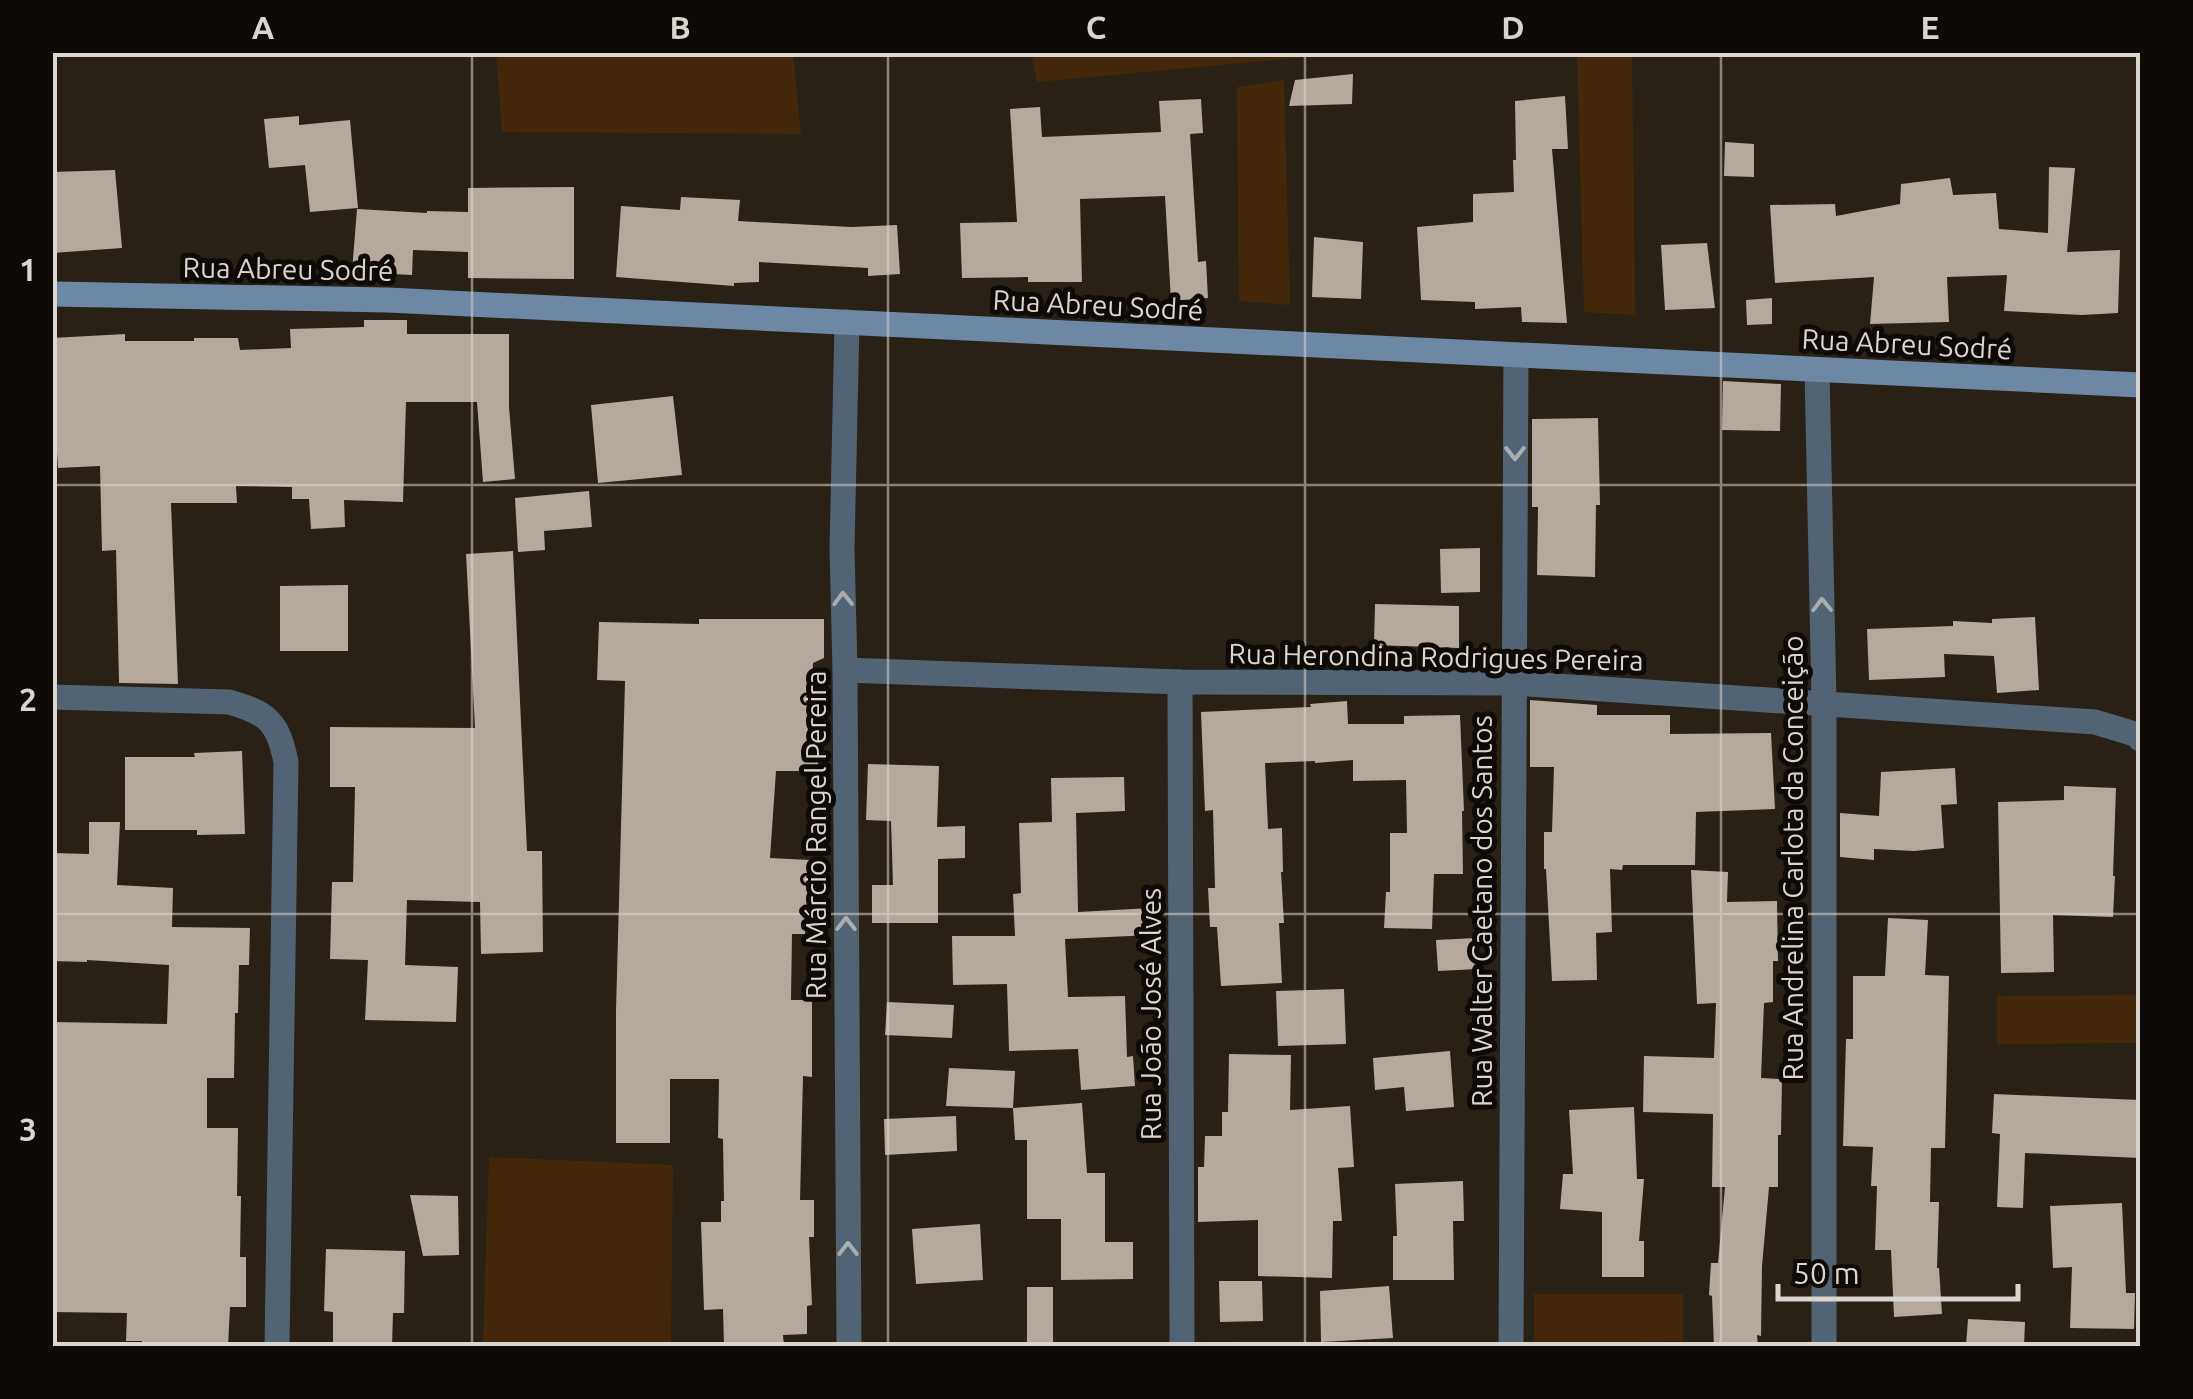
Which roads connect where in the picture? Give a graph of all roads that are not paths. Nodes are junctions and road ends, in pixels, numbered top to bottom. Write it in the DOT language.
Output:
graph roads {
  1 [pos="52,294"];
  2 [pos="847,322"];
  3 [pos="1516,356"];
  4 [pos="1817,370"];
  5 [pos="2140,385"];
  6 [pos="845,670"];
  7 [pos="1180,682"];
  8 [pos="1513,683"];
  9 [pos="52,696"];
  10 [pos="1824,702"];
  11 [pos="2140,739"];
  12 [pos="276,1346"];
  13 [pos="849,1346"];
  14 [pos="1182,1346"];
  15 [pos="1511,1346"];
  16 [pos="1824,1346"];
  1 -- 2 [label="main road, Rua Abreu Sodré"];
  2 -- 3 [label="main road, Rua Abreu Sodré"];
  6 -- 2 [label="street, Rua Márcio Rangel Pereira, one-way"];
  3 -- 4 [label="main road, Rua Abreu Sodré"];
  3 -- 8 [label="street, Rua Walter Caetano dos Santos, one-way"];
  4 -- 5 [label="main road, Rua Abreu Sodré"];
  10 -- 4 [label="street, Rua Andrelina Carlota da Conceição, one-way"];
  6 -- 7 [label="street, Rua Herondina Rodrigues Pereira"];
  13 -- 6 [label="street, Rua Márcio Rangel Pereira, one-way"];
  7 -- 8 [label="street, Rua Herondina Rodrigues Pereira"];
  7 -- 14 [label="street, Rua João José Alves"];
  8 -- 10 [label="street, Rua Herondina Rodrigues Pereira"];
  8 -- 15 [label="street, Rua Walter Caetano dos Santos"];
  9 -- 12 [label="street"];
  10 -- 11 [label="street, Rua Herondina Rodrigues Pereira"];
  10 -- 16 [label="street, Rua Andrelina Carlota da Conceição"];
}
